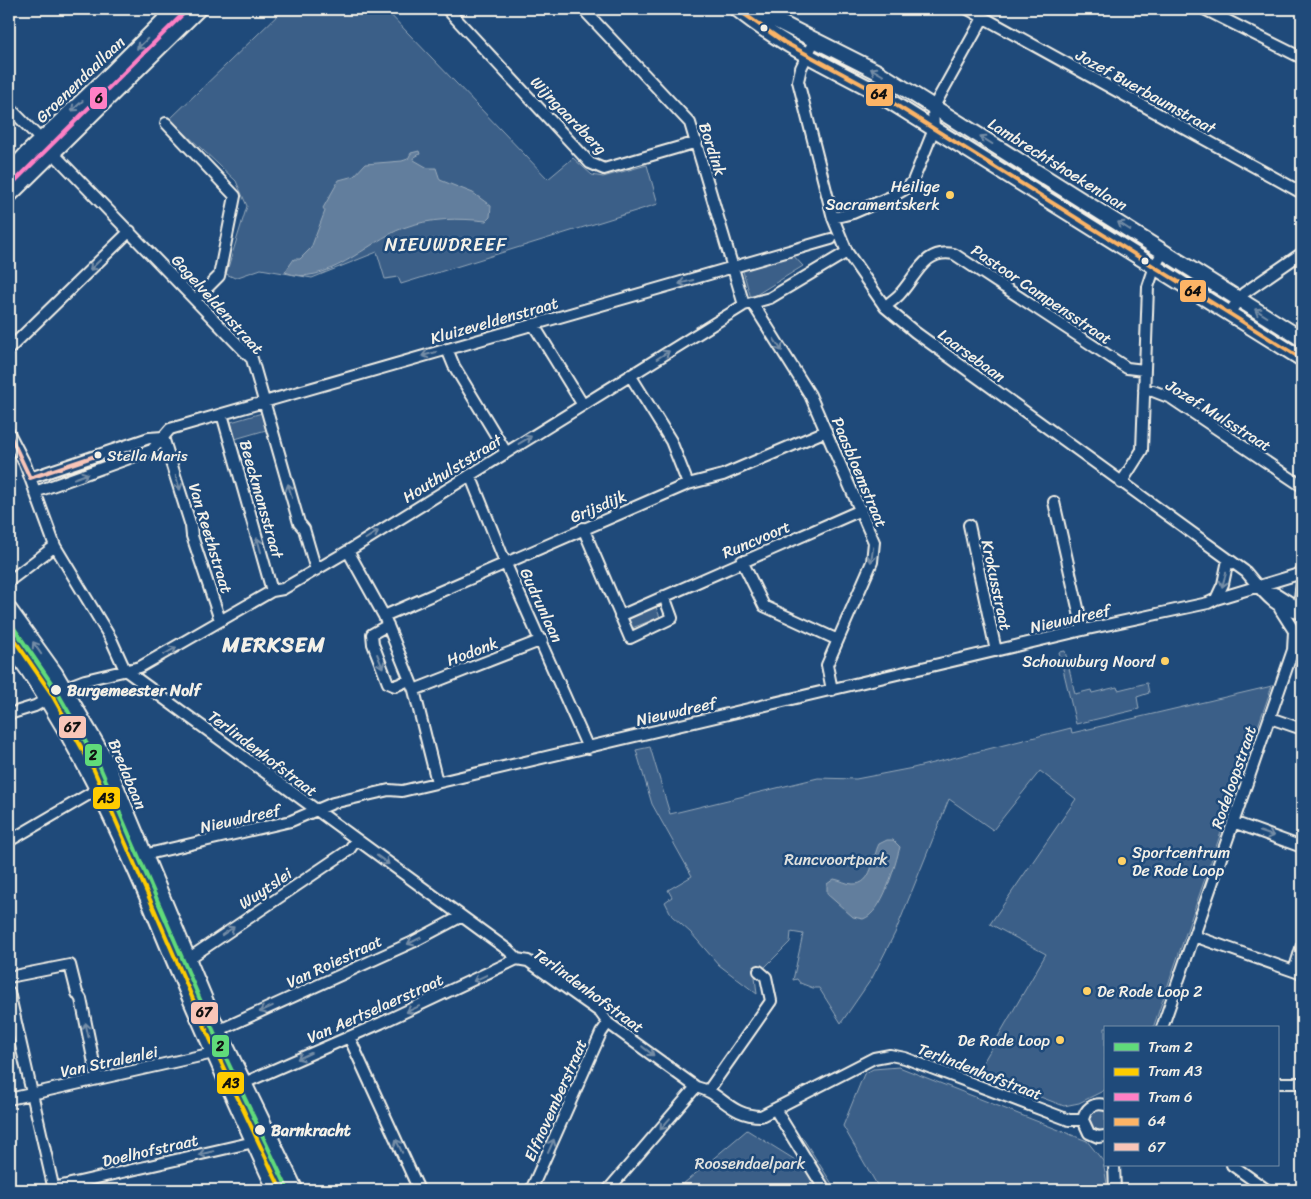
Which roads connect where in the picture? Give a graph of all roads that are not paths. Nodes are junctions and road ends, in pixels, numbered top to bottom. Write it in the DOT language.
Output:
graph roads {
  1 [pos="176,9"];
  2 [pos="198,9"];
  3 [pos="447,9"];
  4 [pos="583,9"];
  5 [pos="738,9"];
  6 [pos="759,9"];
  7 [pos="1204,9"];
  8 [pos="976,12"];
  9 [pos="815,39"];
  10 [pos="844,55"];
  11 [pos="807,57"];
  12 [pos="1302,58"];
  13 [pos="837,72"];
  14 [pos="9,108"];
  15 [pos="933,108"];
  16 [pos="166,123"];
  17 [pos="934,129"];
  18 [pos="41,140"];
  19 [pos="697,142"];
  20 [pos="53,153"];
  21 [pos="9,174"];
  22 [pos="1302,193"];
  23 [pos="9,196"];
  24 [pos="833,218"];
  25 [pos="130,231"];
  26 [pos="831,239"];
  27 [pos="1164,250"];
  28 [pos="847,252"];
  29 [pos="1302,253"];
  30 [pos="1154,266"];
  31 [pos="732,267"];
  32 [pos="1238,299"];
  33 [pos="195,300"];
  34 [pos="748,305"];
  35 [pos="884,307"];
  36 [pos="1229,313"];
  37 [pos="533,324"];
  38 [pos="1302,339"];
  39 [pos="9,349"];
  40 [pos="447,349"];
  41 [pos="1302,359"];
  42 [pos="1144,370"];
  43 [pos="630,375"];
  44 [pos="1144,390"];
  45 [pos="264,401"];
  46 [pos="583,405"];
  47 [pos="222,414"];
  48 [pos="826,431"];
  49 [pos="10,435"];
  50 [pos="164,436"];
  51 [pos="506,452"];
  52 [pos="470,475"];
  53 [pos="30,478"];
  54 [pos="1121,482"];
  55 [pos="688,484"];
  56 [pos="1302,486"];
  57 [pos="35,492"];
  58 [pos="1054,502"];
  59 [pos="861,510"];
  60 [pos="969,525"];
  61 [pos="582,528"];
  62 [pos="55,546"];
  63 [pos="348,551"];
  64 [pos="1228,560"];
  65 [pos="742,561"];
  66 [pos="506,562"];
  67 [pos="316,570"];
  68 [pos="1302,573"];
  69 [pos="10,580"];
  70 [pos="1302,582"];
  71 [pos="1259,587"];
  72 [pos="272,591"];
  73 [pos="664,596"];
  74 [pos="1216,599"];
  75 [pos="1302,603"];
  76 [pos="1275,605"];
  77 [pos="9,610"];
  78 [pos="1302,612"];
  79 [pos="620,616"];
  80 [pos="1302,618"];
  81 [pos="220,620"];
  82 [pos="386,620"];
  83 [pos="1083,630"];
  84 [pos="1298,633"];
  85 [pos="542,640"];
  86 [pos="838,640"];
  87 [pos="9,642"];
  88 [pos="996,651"];
  89 [pos="125,670"];
  90 [pos="410,680"];
  91 [pos="64,688"];
  92 [pos="414,690"];
  93 [pos="832,690"];
  94 [pos="48,698"];
  95 [pos="9,714"];
  96 [pos="1270,718"];
  97 [pos="1302,729"];
  98 [pos="588,748"];
  99 [pos="437,782"];
  100 [pos="98,789"];
  101 [pos="315,810"];
  102 [pos="1233,822"];
  103 [pos="356,840"];
  104 [pos="9,841"];
  105 [pos="1302,847"];
  106 [pos="138,857"];
  107 [pos="460,916"];
  108 [pos="1194,936"];
  109 [pos="1302,945"];
  110 [pos="188,959"];
  111 [pos="517,959"];
  112 [pos="758,971"];
  113 [pos="1298,973"];
  114 [pos="9,977"];
  115 [pos="9,992"];
  116 [pos="608,1023"];
  117 [pos="1163,1026"];
  118 [pos="219,1032"];
  119 [pos="348,1037"];
  120 [pos="214,1050"];
  121 [pos="97,1078"];
  122 [pos="244,1083"];
  123 [pos="1278,1083"];
  124 [pos="1302,1083"];
  125 [pos="696,1087"];
  126 [pos="708,1091"];
  127 [pos="32,1094"];
  128 [pos="9,1099"];
  129 [pos="1104,1105"];
  130 [pos="775,1109"];
  131 [pos="1083,1120"];
  132 [pos="1104,1136"];
  133 [pos="254,1142"];
  134 [pos="1114,1166"];
  135 [pos="1232,1166"];
  136 [pos="53,1189"];
  137 [pos="276,1190"];
  138 [pos="295,1190"];
  139 [pos="419,1190"];
  140 [pos="531,1190"];
  141 [pos="608,1190"];
  142 [pos="825,1190"];
  143 [pos="1115,1190"];
  144 [pos="1267,1190"];
  1 -- 18 [label="main road, Groenendaallaan, one-way"];
  2 -- 20 [label="main road, Groenendaallaan"];
  3 -- 19 [label="street, Wijngaardberg"];
  4 -- 19 [label="street, Bordink"];
  5 -- 11 [label="street"];
  6 -- 9 [label="street, Lambrechtshoekenlaan"];
  7 -- 12 [label="street"];
  8 -- 15 [label="street"];
  8 -- 22 [label="street, Jozef Buerbaumstraat"];
  9 -- 10 [label="street, Lambrechtshoekenlaan"];
  9 -- 11 [label="street"];
  10 -- 13 [label="street"];
  15 -- 10 [label="street, Lambrechtshoekenlaan, one-way"];
  11 -- 13 [label="street"];
  11 -- 24 [label="street, Laarsebaan"];
  13 -- 17 [label="street"];
  14 -- 18 [label="street"];
  15 -- 17 [label="street"];
  27 -- 15 [label="street, Lambrechtshoekenlaan, one-way"];
  16 -- 33 [label="street"];
  17 -- 24 [label="street"];
  17 -- 30 [label="street"];
  18 -- 21 [label="main road, Groenendaallaan"];
  19 -- 31 [label="street, Bordink"];
  20 -- 23 [label="main road, Groenendaallaan"];
  20 -- 25 [label="street, Gagelveldenstraat"];
  24 -- 28 [label="street, Laarsebaan"];
  25 -- 33 [label="street, Gagelveldenstraat"];
  25 -- 39 [label="street, one-way"];
  26 -- 31 [label="street"];
  27 -- 30 [label="street"];
  27 -- 32 [label="street, Lambrechtshoekenlaan"];
  28 -- 34 [label="street, Houthulststraat"];
  28 -- 35 [label="street, Laarsebaan"];
  29 -- 32 [label="street"];
  30 -- 36 [label="street"];
  30 -- 42 [label="street"];
  31 -- 34 [label="street, Bordink"];
  31 -- 37 [label="street, Kluizeveldenstraat, one-way"];
  32 -- 36 [label="street"];
  38 -- 32 [label="street, Lambrechtshoekenlaan, one-way"];
  33 -- 45 [label="street, Gagelveldenstraat"];
  43 -- 34 [label="street, Houthulststraat, one-way"];
  34 -- 48 [label="street, Paasbloemstraat, one-way"];
  35 -- 42 [label="street, Pastoor Campensstraat"];
  35 -- 54 [label="street, Laarsebaan"];
  36 -- 41 [label="street"];
  37 -- 40 [label="street, Kluizeveldenstraat"];
  37 -- 46 [label="street"];
  40 -- 45 [label="street, Kluizeveldenstraat, one-way"];
  40 -- 51 [label="street"];
  42 -- 44 [label="street"];
  43 -- 46 [label="street, Houthulststraat"];
  43 -- 55 [label="street"];
  44 -- 54 [label="street"];
  44 -- 56 [label="street, Jozef Mulsstraat"];
  45 -- 47 [label="street, Kluizeveldenstraat"];
  67 -- 45 [label="street, Gagelveldenstraat, one-way"];
  51 -- 46 [label="street, Houthulststraat, one-way"];
  47 -- 50 [label="street, Kluizeveldenstraat"];
  72 -- 47 [label="street, Beeckmansstraat, one-way"];
  48 -- 55 [label="street, Grijsdijk"];
  48 -- 59 [label="street, Paasbloemstraat"];
  49 -- 53 [label="street"];
  50 -- 53 [label="street"];
  57 -- 50 [label="street, one-way"];
  50 -- 81 [label="street, Van Reethstraat, one-way"];
  51 -- 52 [label="street, Houthulststraat"];
  63 -- 52 [label="street, Houthulststraat, one-way"];
  52 -- 66 [label="street, Gudrunlaan"];
  53 -- 57 [label="street"];
  54 -- 64 [label="street, Laarsebaan"];
  55 -- 61 [label="street, Grijsdijk"];
  57 -- 62 [label="street"];
  58 -- 83 [label="street"];
  59 -- 65 [label="street, Runcvoort"];
  59 -- 86 [label="street, Paasbloemstraat, one-way"];
  60 -- 88 [label="street, Krokusstraat"];
  61 -- 66 [label="street, Grijsdijk"];
  61 -- 79 [label="street"];
  62 -- 69 [label="street"];
  62 -- 89 [label="street"];
  63 -- 67 [label="street, Houthulststraat"];
  63 -- 82 [label="street"];
  64 -- 71 [label="street, Laarsebaan"];
  64 -- 74 [label="street, one-way"];
  65 -- 73 [label="street, Runcvoort"];
  65 -- 86 [label="street"];
  66 -- 82 [label="street, Grijsdijk"];
  66 -- 85 [label="street, Gudrunlaan"];
  67 -- 72 [label="street, Houthulststraat"];
  68 -- 71 [label="street, Nieuwdreef"];
  70 -- 75 [label="street"];
  71 -- 74 [label="street, Nieuwdreef"];
  71 -- 76 [label="street, Laarsebaan"];
  71 -- 78 [label="street, Laarsebaan"];
  72 -- 81 [label="street, Houthulststraat"];
  73 -- 79 [label="street, Runcvoort"];
  73 -- 79 [label="street"];
  74 -- 83 [label="street, Nieuwdreef"];
  76 -- 78 [label="street, Laarsebaan"];
  76 -- 84 [label="street"];
  91 -- 77 [label="main road, Bredabaan, one-way"];
  80 -- 84 [label="street, Rodeloopstraat"];
  89 -- 81 [label="street, Houthulststraat, one-way"];
  82 -- 90 [label="street"];
  82 -- 90 [label="street, one-way"];
  83 -- 88 [label="street, Nieuwdreef"];
  84 -- 96 [label="street, Rodeloopstraat"];
  85 -- 92 [label="street, Hodonk"];
  85 -- 98 [label="street, Gudrunlaan"];
  86 -- 93 [label="street, Paasbloemstraat"];
  87 -- 94 [label="main road, Bredabaan"];
  88 -- 93 [label="street, Nieuwdreef"];
  89 -- 91 [label="street, Houthulststraat"];
  89 -- 101 [label="street, Terlindenhofstraat"];
  90 -- 92 [label="street"];
  91 -- 106 [label="main road, Bredabaan"];
  92 -- 99 [label="street"];
  93 -- 98 [label="street, Nieuwdreef"];
  94 -- 95 [label="street"];
  94 -- 100 [label="main road, Bredabaan"];
  96 -- 97 [label="street"];
  96 -- 102 [label="street, Rodeloopstraat"];
  98 -- 99 [label="street, Nieuwdreef"];
  99 -- 101 [label="street, Nieuwdreef"];
  100 -- 104 [label="street"];
  100 -- 106 [label="main road, Bredabaan"];
  101 -- 103 [label="street, Terlindenhofstraat"];
  101 -- 106 [label="street, Nieuwdreef"];
  102 -- 105 [label="street, one-way"];
  102 -- 108 [label="street, Rodeloopstraat"];
  103 -- 107 [label="street, Terlindenhofstraat, one-way"];
  110 -- 103 [label="street, Wuytslei, one-way"];
  106 -- 110 [label="main road, Bredabaan"];
  106 -- 120 [label="main road, Bredabaan"];
  107 -- 111 [label="street, Terlindenhofstraat"];
  107 -- 118 [label="street, Van Roiestraat, one-way"];
  108 -- 113 [label="street"];
  108 -- 117 [label="street, Rodeloopstraat"];
  109 -- 113 [label="street"];
  110 -- 118 [label="main road, Bredabaan"];
  111 -- 116 [label="street, Terlindenhofstraat"];
  111 -- 119 [label="street, Van Aertselaerstraat, one-way"];
  112 -- 126 [label="street"];
  121 -- 114 [label="street, one-way"];
  115 -- 127 [label="street"];
  116 -- 125 [label="street, Terlindenhofstraat, one-way"];
  140 -- 116 [label="street, Elfnovemberstraat, one-way"];
  118 -- 120 [label="street"];
  118 -- 122 [label="main road, Bredabaan"];
  119 -- 122 [label="street, Van Aertselaerstraat, one-way"];
  139 -- 119 [label="street, one-way"];
  120 -- 121 [label="street, Van Stralenlei"];
  120 -- 133 [label="main road, Bredabaan"];
  121 -- 127 [label="street, Van Stralenlei"];
  122 -- 138 [label="main road, Bredabaan"];
  123 -- 124 [label="street"];
  125 -- 126 [label="street, Terlindenhofstraat"];
  125 -- 141 [label="street, one-way"];
  126 -- 130 [label="street, Terlindenhofstraat"];
  127 -- 128 [label="street, Van Stralenlei"];
  127 -- 136 [label="street"];
  129 -- 131 [label="street"];
  130 -- 131 [label="street, Terlindenhofstraat"];
  130 -- 142 [label="street"];
  131 -- 132 [label="street"];
  133 -- 136 [label="street, Doelhofstraat, one-way"];
  133 -- 137 [label="main road, Bredabaan"];
  134 -- 143 [label="street"];
  135 -- 144 [label="street"];
}
